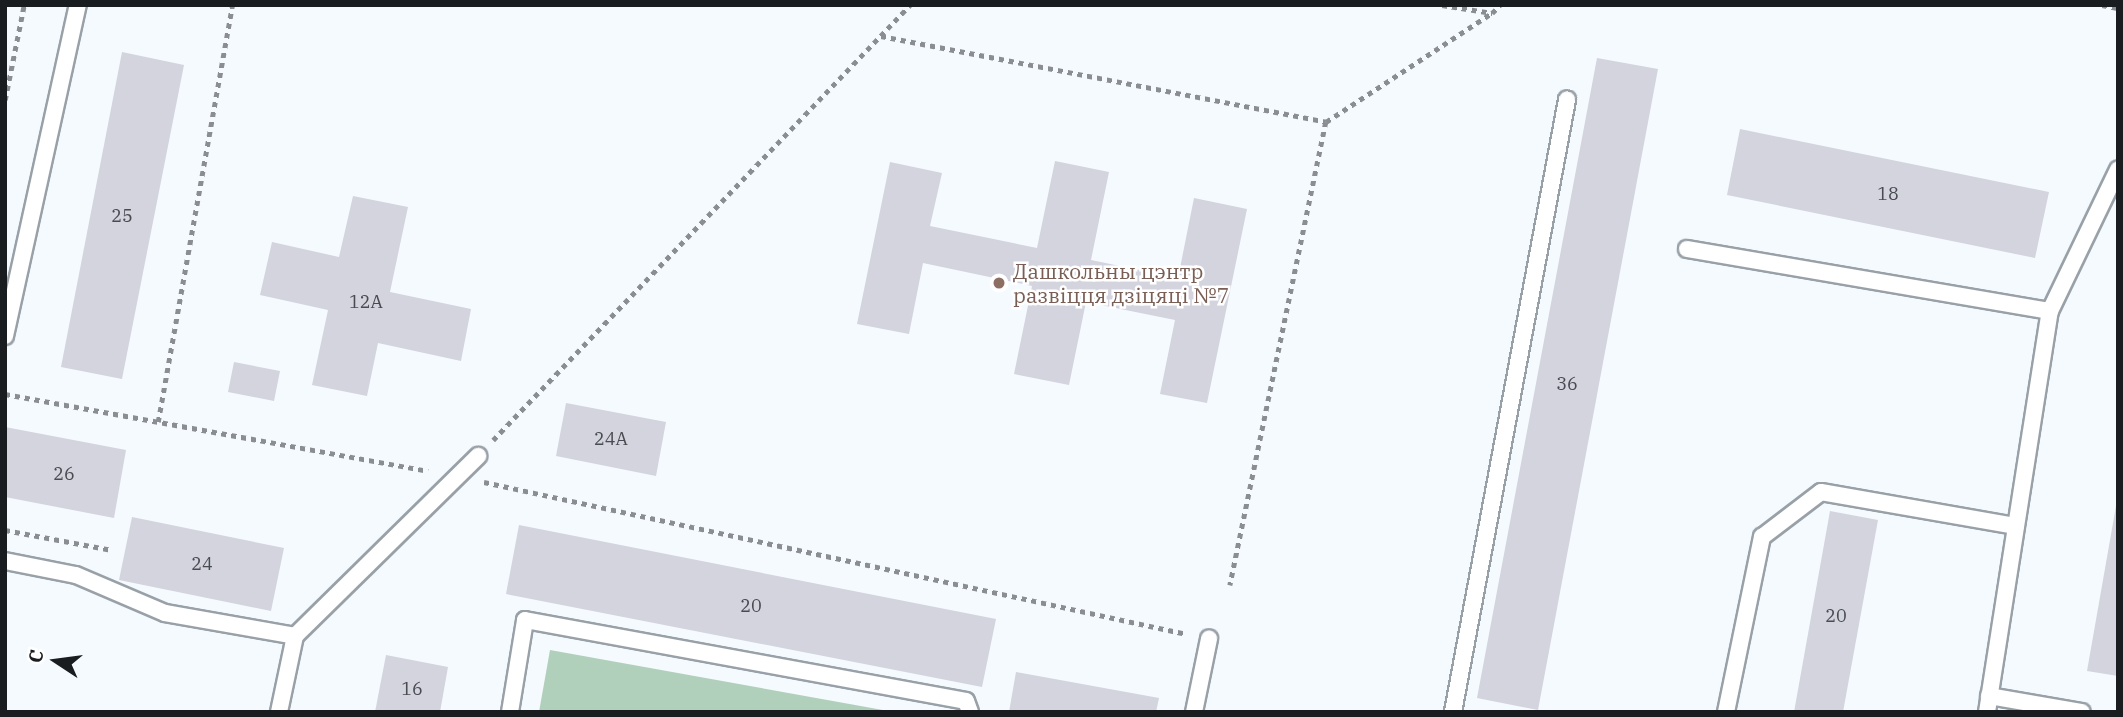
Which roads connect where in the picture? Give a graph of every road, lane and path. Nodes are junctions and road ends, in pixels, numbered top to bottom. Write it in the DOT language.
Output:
graph roads {
  1 [pos="24,5"];
  2 [pos="78,5"];
  3 [pos="232,5"];
  4 [pos="910,5"];
  5 [pos="1442,5"];
  6 [pos="1500,5"];
  7 [pos="2102,5"];
  8 [pos="2118,8"];
  9 [pos="1492,13"];
  10 [pos="881,36"];
  11 [pos="5,100"];
  12 [pos="1567,100"];
  13 [pos="1326,122"];
  14 [pos="2118,170"];
  15 [pos="1687,249"];
  16 [pos="2050,311"];
  17 [pos="5,336"];
  18 [pos="5,394"];
  19 [pos="158,422"];
  20 [pos="478,456"];
  21 [pos="457,477"];
  22 [pos="2016,526"];
  23 [pos="5,530"];
  24 [pos="112,550"];
  25 [pos="5,561"];
  26 [pos="1230,585"];
  27 [pos="295,636"];
  28 [pos="1209,639"];
  29 [pos="1988,704"];
  30 [pos="279,712"];
  31 [pos="510,712"];
  32 [pos="970,712"];
  33 [pos="1194,712"];
  34 [pos="1453,712"];
  35 [pos="1726,712"];
  36 [pos="2082,712"];
  1 -- 11 [label="path"];
  2 -- 17 [label="lane"];
  3 -- 19 [label="path"];
  4 -- 10 [label="path"];
  5 -- 9 [label="path"];
  6 -- 9 [label="path"];
  7 -- 8 [label="path"];
  9 -- 13 [label="path"];
  10 -- 13 [label="path"];
  10 -- 20 [label="path"];
  12 -- 34 [label="lane"];
  13 -- 26 [label="path"];
  14 -- 16 [label="lane"];
  15 -- 16 [label="lane"];
  16 -- 22 [label="lane"];
  18 -- 19 [label="path"];
  19 -- 21 [label="path"];
  20 -- 21 [label="lane"];
  21 -- 27 [label="lane"];
  21 -- 28 [label="path"];
  22 -- 29 [label="lane"];
  22 -- 35 [label="lane"];
  23 -- 24 [label="path"];
  25 -- 27 [label="lane"];
  27 -- 30 [label="lane"];
  28 -- 33 [label="lane"];
  29 -- 36 [label="lane"];
  31 -- 32 [label="lane"];
}
